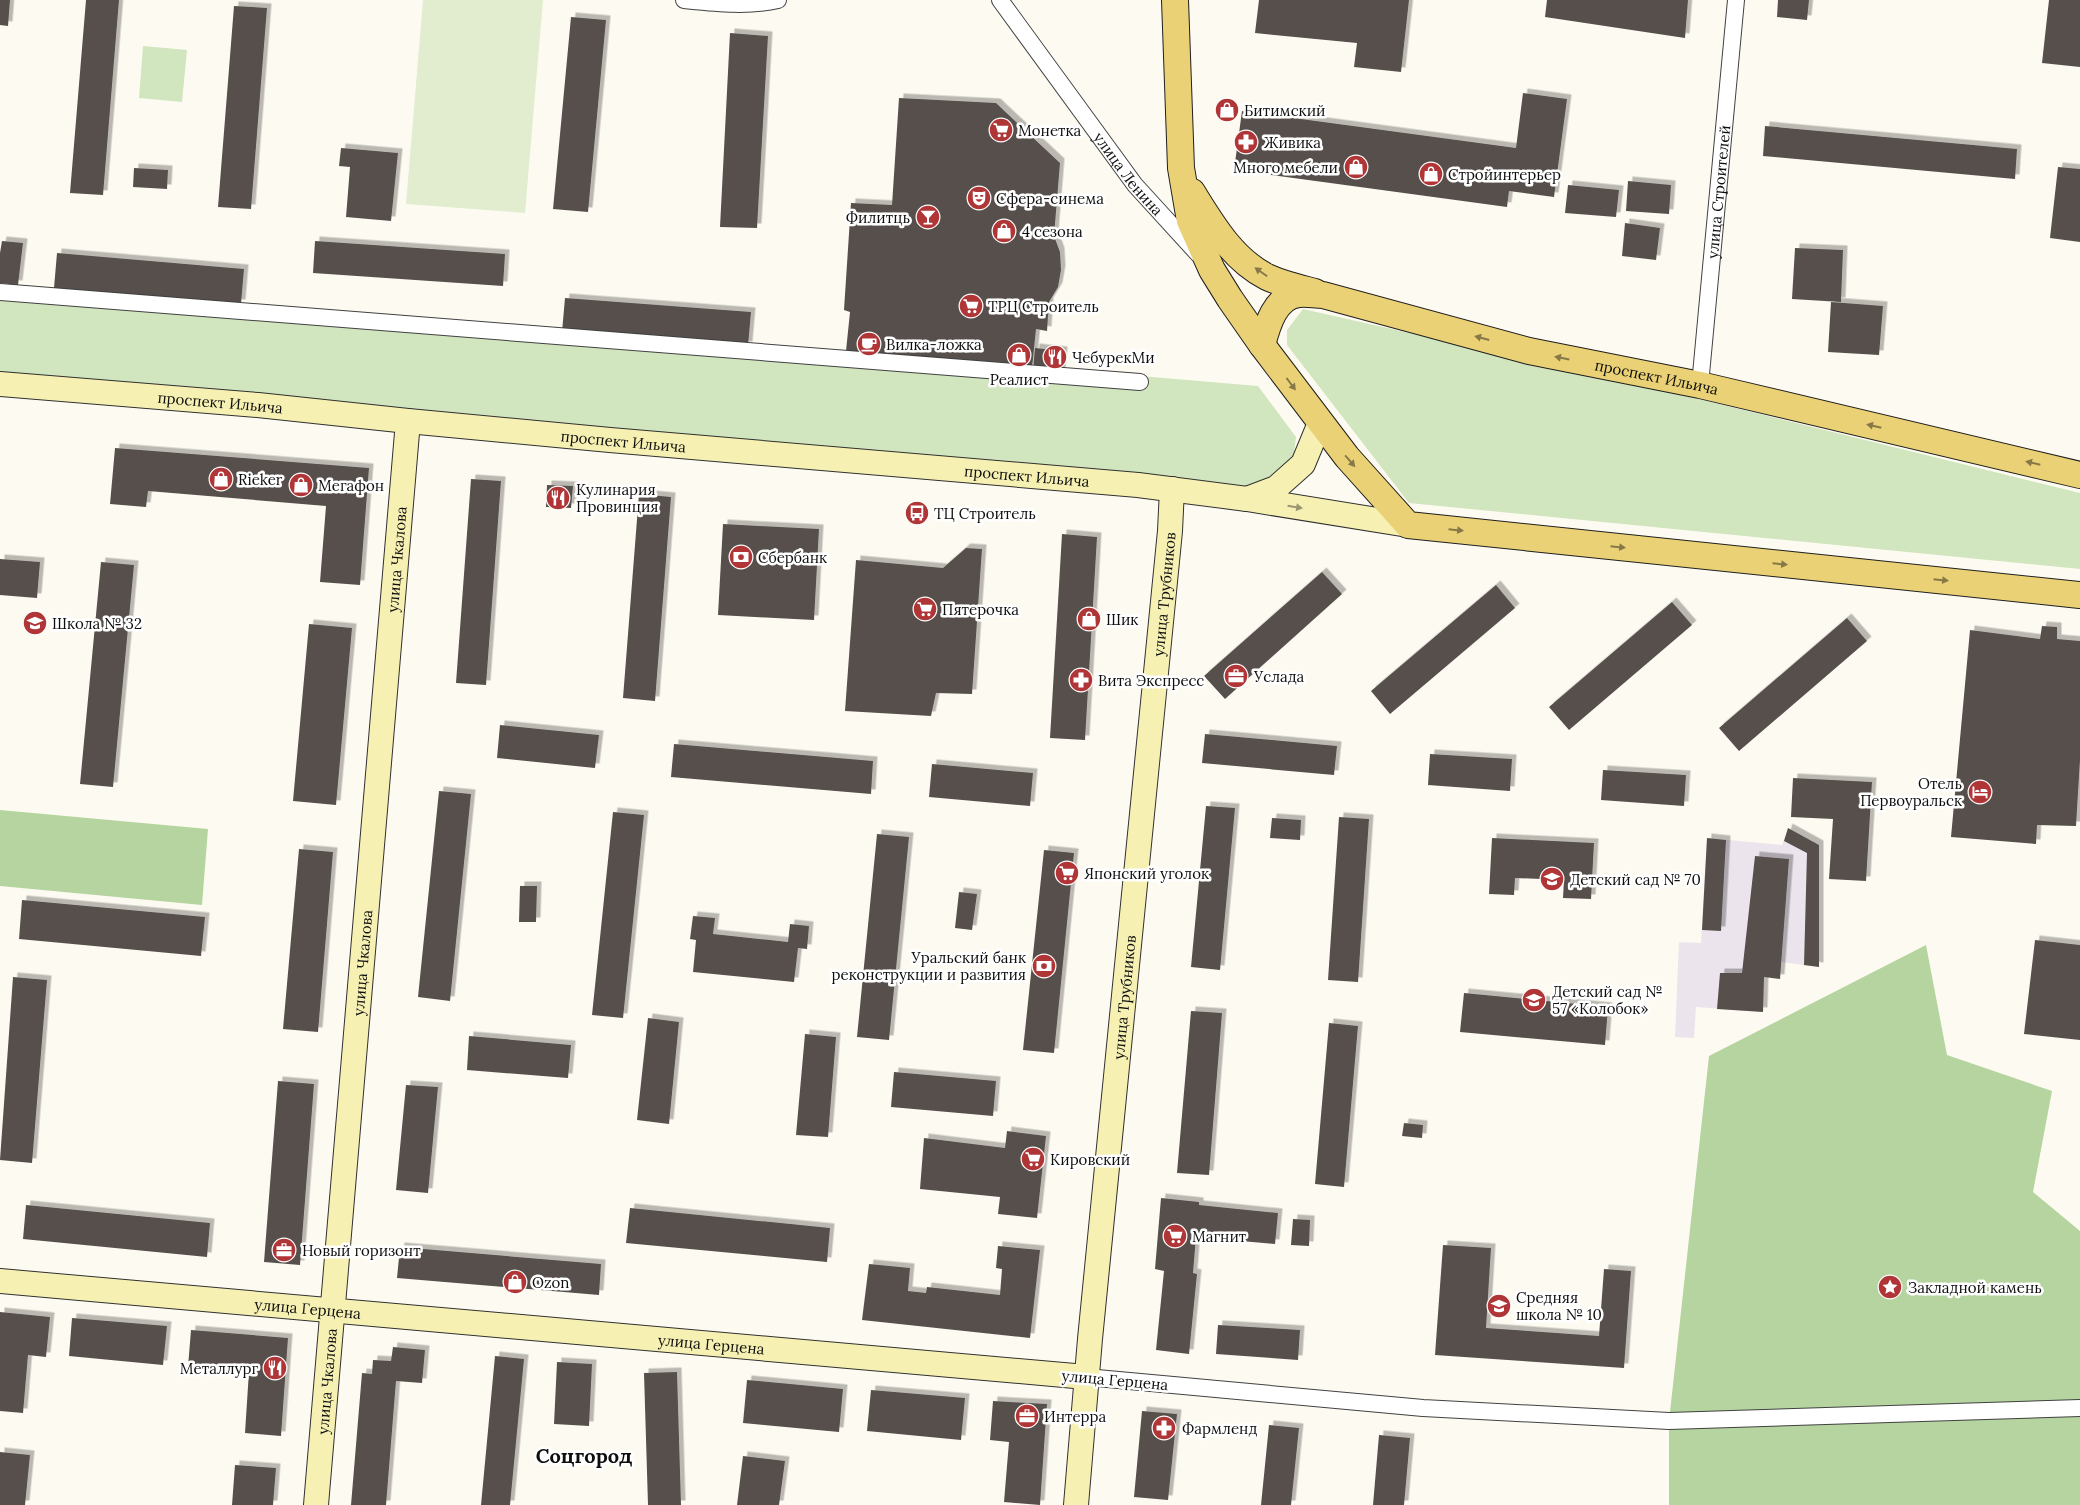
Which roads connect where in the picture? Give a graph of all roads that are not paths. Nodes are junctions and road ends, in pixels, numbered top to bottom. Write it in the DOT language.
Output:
graph roads {
  1 [pos="684,0"];
  2 [pos="778,0"];
  3 [pos="1000,0"];
  4 [pos="1175,0"];
  5 [pos="1736,0"];
  6 [pos="1181,175"];
  7 [pos="1212,270"];
  8 [pos="0,292"];
  9 [pos="1323,295"];
  10 [pos="1262,345"];
  11 [pos="1140,382"];
  12 [pos="0,384"];
  13 [pos="1700,385"];
  14 [pos="408,421"];
  15 [pos="1320,423"];
  16 [pos="2080,474"];
  17 [pos="1172,489"];
  18 [pos="1247,499"];
  19 [pos="1408,525"];
  20 [pos="2080,595"];
  21 [pos="0,1280"];
  22 [pos="333,1310"];
  23 [pos="1086,1377"];
  24 [pos="2080,1408"];
  25 [pos="316,1505"];
  26 [pos="1076,1505"];
  1 -- 2 [label="street"];
  3 -- 7 [label="street, улица Ленина"];
  4 -- 6 [label="main road, улица Ленина"];
  5 -- 13 [label="street, улица Строителей"];
  6 -- 7 [label="main road, улица Ленина"];
  9 -- 6 [label="main road, one-way"];
  7 -- 10 [label="main road, улица Ленина"];
  8 -- 11 [label="street"];
  9 -- 10 [label="main road, проспект Ильича"];
  13 -- 9 [label="main road, проспект Ильича, one-way"];
  10 -- 15 [label="main road, улица Ленина, one-way"];
  12 -- 14 [label="street, проспект Ильича"];
  16 -- 13 [label="main road, проспект Ильича, one-way"];
  14 -- 17 [label="street, проспект Ильича"];
  14 -- 22 [label="street, улица Чкалова"];
  15 -- 18 [label="street, проспект Ильича"];
  15 -- 19 [label="main road, улица Ленина, one-way"];
  17 -- 18 [label="street, проспект Ильича"];
  17 -- 23 [label="street, улица Трубников"];
  18 -- 19 [label="street, проспект Ильича, one-way"];
  19 -- 20 [label="main road, проспект Ильича, one-way"];
  21 -- 22 [label="street, улица Герцена"];
  22 -- 23 [label="street, улица Герцена"];
  22 -- 25 [label="street, улица Чкалова"];
  23 -- 24 [label="street, улица Герцена"];
  23 -- 26 [label="street, улица Трубников"];
}
